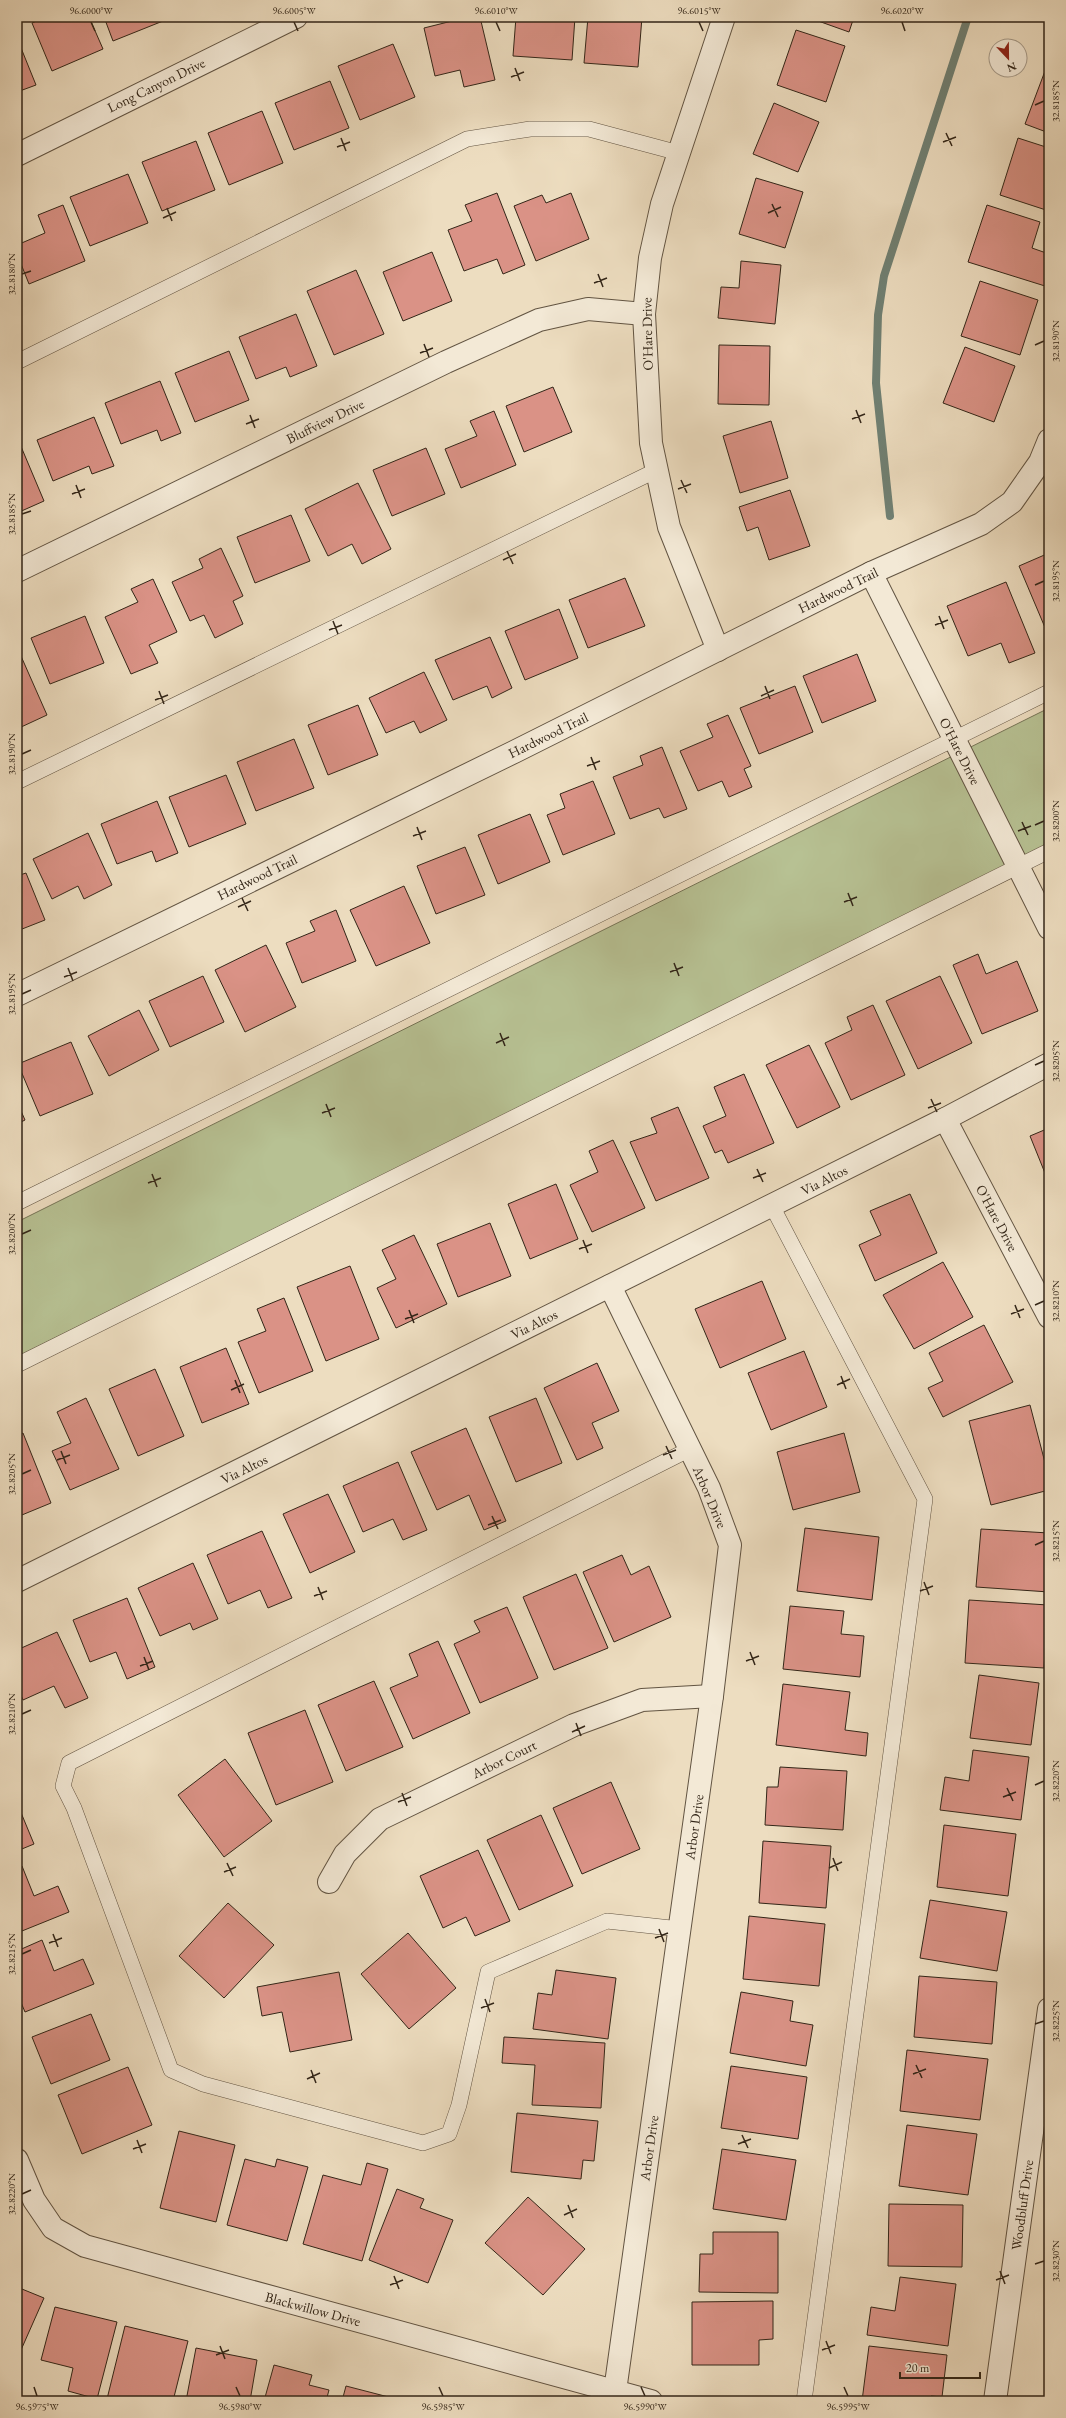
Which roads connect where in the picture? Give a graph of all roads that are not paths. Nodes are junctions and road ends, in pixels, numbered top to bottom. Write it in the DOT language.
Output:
graph roads {
  1 [pos="296,17"];
  2 [pos="724,17"];
  3 [pos="679,153"];
  4 [pos="17,155"];
  5 [pos="644,314"];
  6 [pos="17,362"];
  7 [pos="1049,440"];
  8 [pos="656,470"];
  9 [pos="17,571"];
  10 [pos="871,573"];
  11 [pos="718,650"];
  12 [pos="1049,692"];
  13 [pos="954,739"];
  14 [pos="17,782"];
  15 [pos="1049,851"];
  16 [pos="1018,866"];
  17 [pos="1049,928"];
  18 [pos="17,995"];
  19 [pos="1049,1064"];
  20 [pos="946,1119"];
  21 [pos="17,1203"];
  22 [pos="772,1206"];
  23 [pos="610,1286"];
  24 [pos="1049,1317"];
  25 [pos="17,1365"];
  26 [pos="690,1449"];
  27 [pos="17,1582"];
  28 [pos="712,1696"];
  29 [pos="329,1882"];
  30 [pos="680,1929"];
  31 [pos="1049,2009"];
  32 [pos="17,2160"];
  33 [pos="615,2391"];
  34 [pos="651,2401"];
  35 [pos="804,2401"];
  36 [pos="995,2401"];
  1 -- 4 [label="street, Long Canyon Drive"];
  2 -- 3 [label="street, O'Hare Drive"];
  3 -- 5 [label="street, O'Hare Drive"];
  3 -- 6 [label="lane"];
  5 -- 8 [label="street, O'Hare Drive"];
  5 -- 9 [label="street, Bluffview Drive"];
  7 -- 10 [label="street, Hardwood Trail"];
  8 -- 11 [label="street, O'Hare Drive"];
  8 -- 14 [label="lane"];
  10 -- 11 [label="street, Hardwood Trail"];
  10 -- 13 [label="street, O'Hare Drive"];
  11 -- 18 [label="street, Hardwood Trail"];
  12 -- 13 [label="lane"];
  13 -- 16 [label="street, O'Hare Drive"];
  13 -- 21 [label="lane"];
  15 -- 16 [label="lane"];
  16 -- 17 [label="street, O'Hare Drive"];
  16 -- 25 [label="lane"];
  19 -- 20 [label="street, Via Altos"];
  20 -- 22 [label="street, Via Altos"];
  20 -- 24 [label="street, O'Hare Drive"];
  22 -- 23 [label="street, Via Altos"];
  22 -- 35 [label="lane"];
  23 -- 26 [label="street, Arbor Drive"];
  23 -- 27 [label="street, Via Altos"];
  26 -- 28 [label="street, Arbor Drive"];
  26 -- 30 [label="lane"];
  28 -- 29 [label="street, Arbor Court"];
  28 -- 30 [label="street, Arbor Drive"];
  30 -- 33 [label="street, Arbor Drive"];
  31 -- 36 [label="street, Woodbluff Drive"];
  32 -- 33 [label="street, Blackwillow Drive"];
  33 -- 34 [label="street, Blackwillow Drive"];
}
